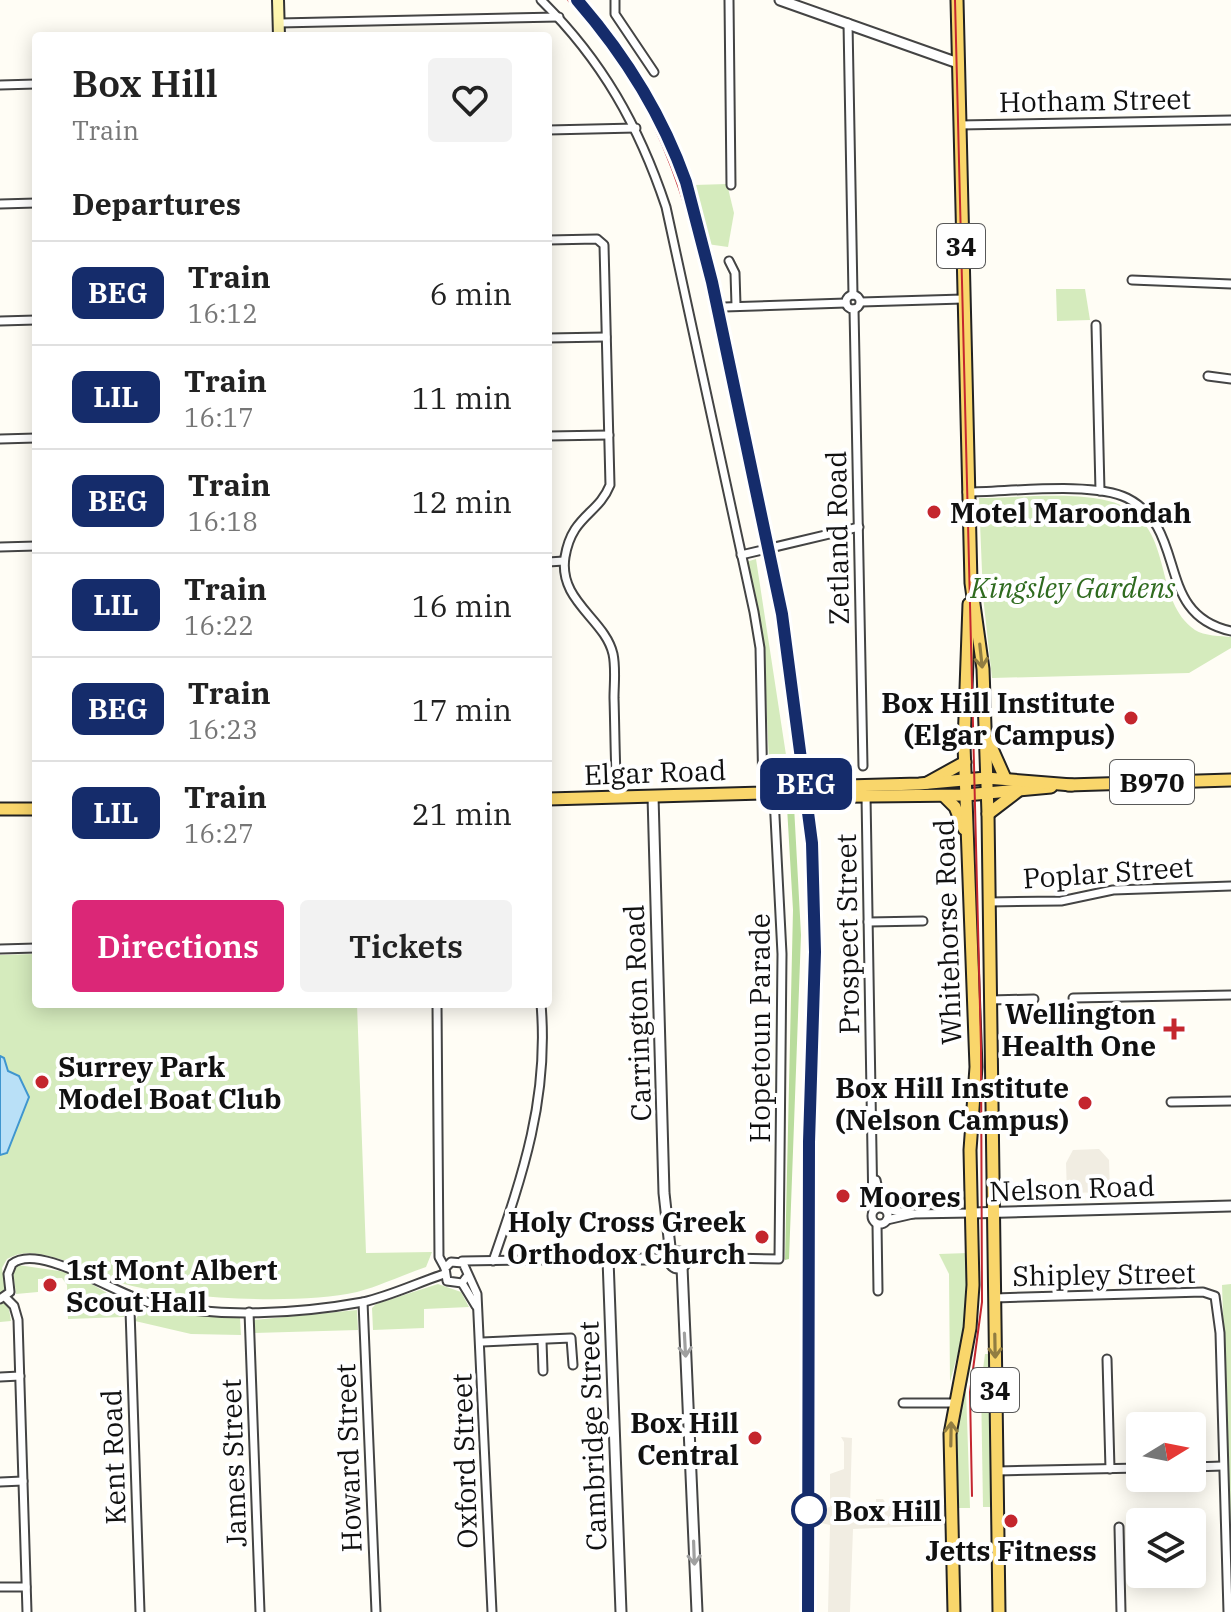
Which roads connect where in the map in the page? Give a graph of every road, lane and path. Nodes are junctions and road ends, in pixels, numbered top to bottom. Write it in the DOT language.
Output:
graph roads {
  1 [pos="278,0"];
  2 [pos="541,0"];
  3 [pos="615,0"];
  4 [pos="729,0"];
  5 [pos="780,0"];
  6 [pos="957,0"];
  7 [pos="559,17"];
  8 [pos="279,23"];
  9 [pos="848,23"];
  10 [pos="279,32"];
  11 [pos="958,63"];
  12 [pos="654,72"];
  13 [pos="32,84"];
  14 [pos="0,85"];
  15 [pos="1231,120"];
  16 [pos="959,125"];
  17 [pos="636,128"];
  18 [pos="552,130"];
  19 [pos="731,185"];
  20 [pos="32,203"];
  21 [pos="0,204"];
  22 [pos="552,240"];
  23 [pos="729,261"];
  24 [pos="1132,280"];
  25 [pos="1231,284"];
  26 [pos="853,295"];
  27 [pos="963,299"];
  28 [pos="861,302"];
  29 [pos="846,303"];
  30 [pos="736,305"];
  31 [pos="724,307"];
  32 [pos="854,309"];
  33 [pos="32,320"];
  34 [pos="0,321"];
  35 [pos="1096,325"];
  36 [pos="606,337"];
  37 [pos="552,338"];
  38 [pos="1208,376"];
  39 [pos="1231,379"];
  40 [pos="609,435"];
  41 [pos="552,436"];
  42 [pos="32,438"];
  43 [pos="0,439"];
  44 [pos="1100,491"];
  45 [pos="967,492"];
  46 [pos="859,527"];
  47 [pos="32,546"];
  48 [pos="0,547"];
  49 [pos="741,555"];
  50 [pos="564,561"];
  51 [pos="552,562"];
  52 [pos="971,583"];
  53 [pos="1231,631"];
  54 [pos="984,730"];
  55 [pos="965,762"];
  56 [pos="863,766"];
  57 [pos="986,778"];
  58 [pos="1005,778"];
  59 [pos="1231,780"];
  60 [pos="965,781"];
  61 [pos="927,784"];
  62 [pos="1072,785"];
  63 [pos="864,791"];
  64 [pos="1018,791"];
  65 [pos="986,793"];
  66 [pos="768,795"];
  67 [pos="966,795"];
  68 [pos="653,796"];
  69 [pos="944,796"];
  70 [pos="617,797"];
  71 [pos="552,799"];
  72 [pos="0,809"];
  73 [pos="32,809"];
  74 [pos="988,814"];
  75 [pos="968,837"];
  76 [pos="1231,886"];
  77 [pos="988,902"];
  78 [pos="923,921"];
  79 [pos="868,922"];
  80 [pos="32,948"];
  81 [pos="0,949"];
  82 [pos="1231,995"];
  83 [pos="1073,998"];
  84 [pos="1034,999"];
  85 [pos="990,1000"];
  86 [pos="437,1008"];
  87 [pos="541,1008"];
  88 [pos="1231,1101"];
  89 [pos="1171,1102"];
  90 [pos="875,1178"];
  91 [pos="1231,1206"];
  92 [pos="883,1208"];
  93 [pos="873,1211"];
  94 [pos="992,1212"];
  95 [pos="971,1213"];
  96 [pos="913,1214"];
  97 [pos="887,1220"];
  98 [pos="877,1224"];
  99 [pos="608,1259"];
  100 [pos="679,1259"];
  101 [pos="489,1261"];
  102 [pos="449,1266"];
  103 [pos="468,1274"];
  104 [pos="462,1283"];
  105 [pos="878,1291"];
  106 [pos="5,1296"];
  107 [pos="994,1298"];
  108 [pos="133,1300"];
  109 [pos="363,1302"];
  110 [pos="478,1308"];
  111 [pos="249,1312"];
  112 [pos="542,1341"];
  113 [pos="482,1342"];
  114 [pos="1107,1359"];
  115 [pos="573,1365"];
  116 [pos="543,1371"];
  117 [pos="20,1376"];
  118 [pos="0,1377"];
  119 [pos="903,1403"];
  120 [pos="953,1403"];
  121 [pos="1223,1466"];
  122 [pos="1206,1467"];
  123 [pos="1126,1468"];
  124 [pos="1110,1469"];
  125 [pos="997,1471"];
  126 [pos="23,1481"];
  127 [pos="0,1482"];
  128 [pos="1119,1527"];
  129 [pos="0,1587"];
  130 [pos="26,1587"];
  131 [pos="27,1612"];
  132 [pos="140,1612"];
  133 [pos="260,1612"];
  134 [pos="376,1612"];
  135 [pos="492,1612"];
  136 [pos="621,1612"];
  137 [pos="697,1612"];
  138 [pos="954,1612"];
  139 [pos="999,1612"];
  140 [pos="1121,1612"];
  141 [pos="1228,1612"];
  1 -- 8 [label="main road"];
  2 -- 7 [label="street, Hopetoun Parade"];
  3 -- 12 [label="street"];
  4 -- 19 [label="street"];
  5 -- 9 [label="street"];
  6 -- 11 [label="main road, Whitehorse Road / 34"];
  7 -- 8 [label="street"];
  7 -- 17 [label="street, Hopetoun Parade"];
  8 -- 10 [label="main road"];
  9 -- 11 [label="street"];
  9 -- 26 [label="street"];
  11 -- 16 [label="main road, Whitehorse Road / 34"];
  13 -- 14 [label="street"];
  15 -- 16 [label="street, Hotham Street"];
  16 -- 27 [label="main road, Whitehorse Road / 34"];
  17 -- 18 [label="street"];
  17 -- 49 [label="street, Hopetoun Parade"];
  20 -- 21 [label="street"];
  22 -- 36 [label="street"];
  23 -- 30 [label="street"];
  24 -- 25 [label="street"];
  26 -- 28 [label="street"];
  26 -- 29 [label="street"];
  27 -- 28 [label="street"];
  27 -- 45 [label="main road, Whitehorse Road / 34"];
  28 -- 32 [label="street"];
  29 -- 30 [label="street"];
  29 -- 32 [label="street"];
  30 -- 31 [label="street"];
  32 -- 46 [label="street, Zetland Road"];
  33 -- 34 [label="street"];
  35 -- 44 [label="street"];
  36 -- 37 [label="street"];
  36 -- 40 [label="street"];
  38 -- 39 [label="street"];
  40 -- 41 [label="street"];
  40 -- 50 [label="street"];
  42 -- 43 [label="street"];
  44 -- 45 [label="street"];
  44 -- 53 [label="street"];
  45 -- 52 [label="main road, Whitehorse Road / 34"];
  46 -- 49 [label="street"];
  46 -- 56 [label="street, Zetland Road"];
  47 -- 48 [label="street"];
  49 -- 66 [label="street, Hopetoun Parade"];
  50 -- 51 [label="street"];
  50 -- 70 [label="street"];
  52 -- 54 [label="main road, Whitehorse Road / 34, one-way"];
  52 -- 55 [label="main road, Whitehorse Road / 34"];
  54 -- 57 [label="main road, Whitehorse Road / 34"];
  54 -- 58 [label="main road"];
  55 -- 60 [label="main road, Whitehorse Road / 34"];
  55 -- 61 [label="main road"];
  57 -- 58 [label="main road, Elgar Road / B970"];
  57 -- 60 [label="main road, Elgar Road / B970"];
  57 -- 65 [label="main road, Whitehorse Road / 34"];
  58 -- 62 [label="main road, Elgar Road / B970"];
  59 -- 62 [label="main road, Elgar Road / B970"];
  60 -- 61 [label="main road, Elgar Road / B970"];
  60 -- 67 [label="main road, Whitehorse Road / 34"];
  61 -- 63 [label="main road, Elgar Road / B970"];
  62 -- 64 [label="main road, Elgar Road / B970"];
  63 -- 66 [label="main road, Elgar Road / B970"];
  63 -- 69 [label="main road, Elgar Road / B970"];
  63 -- 79 [label="street, Prospect Street"];
  64 -- 65 [label="main road, Elgar Road / B970"];
  64 -- 74 [label="main road"];
  65 -- 67 [label="main road, Elgar Road / B970"];
  65 -- 74 [label="main road, Whitehorse Road / 34"];
  66 -- 68 [label="main road, Elgar Road / B970"];
  66 -- 100 [label="street, Hopetoun Parade"];
  67 -- 69 [label="main road, Elgar Road / B970"];
  67 -- 75 [label="main road, Whitehorse Road / 34"];
  68 -- 70 [label="main road, Elgar Road / B970"];
  68 -- 100 [label="street, Carrington Road"];
  69 -- 75 [label="main road"];
  70 -- 71 [label="main road, Elgar Road / B970"];
  72 -- 73 [label="main road"];
  74 -- 77 [label="main road, Whitehorse Road / 34"];
  75 -- 95 [label="main road, Whitehorse Road / 34"];
  76 -- 77 [label="street, Poplar Street"];
  77 -- 85 [label="main road, Whitehorse Road / 34"];
  78 -- 79 [label="street"];
  79 -- 90 [label="street, Prospect Street"];
  80 -- 81 [label="street"];
  82 -- 83 [label="street"];
  84 -- 85 [label="street"];
  85 -- 94 [label="main road, Whitehorse Road / 34"];
  86 -- 102 [label="street"];
  87 -- 101 [label="street"];
  88 -- 89 [label="street"];
  90 -- 92 [label="street, Prospect Street"];
  90 -- 93 [label="street, Prospect Street"];
  91 -- 94 [label="street, Nelson Road"];
  92 -- 93 [label="street"];
  92 -- 96 [label="street, Nelson Road"];
  92 -- 97 [label="street, Prospect Street"];
  93 -- 98 [label="street"];
  94 -- 95 [label="street, Nelson Road"];
  94 -- 107 [label="main road, Whitehorse Road / 34"];
  95 -- 96 [label="street, Nelson Road"];
  95 -- 120 [label="main road, Whitehorse Road / 34"];
  96 -- 97 [label="street, Nelson Road"];
  97 -- 98 [label="street, Nelson Road"];
  98 -- 105 [label="street"];
  99 -- 100 [label="street"];
  99 -- 101 [label="street"];
  99 -- 136 [label="street, Cambridge Street"];
  100 -- 137 [label="street, Carrington Road, one-way"];
  101 -- 102 [label="street"];
  101 -- 103 [label="street"];
  102 -- 103 [label="street"];
  102 -- 104 [label="street"];
  102 -- 109 [label="street"];
  103 -- 104 [label="street"];
  103 -- 110 [label="street, Oxford Street"];
  104 -- 110 [label="street, Oxford Street"];
  106 -- 108 [label="street"];
  106 -- 117 [label="street"];
  107 -- 121 [label="street, Shipley Street"];
  107 -- 125 [label="main road, Whitehorse Road / 34, one-way"];
  108 -- 111 [label="street"];
  108 -- 132 [label="street, Kent Road"];
  109 -- 111 [label="street"];
  109 -- 134 [label="street, Howard Street"];
  110 -- 113 [label="street, Oxford Street"];
  111 -- 133 [label="street, James Street"];
  112 -- 113 [label="street"];
  112 -- 115 [label="street"];
  112 -- 116 [label="street"];
  113 -- 135 [label="street, Oxford Street"];
  114 -- 124 [label="street"];
  117 -- 118 [label="street"];
  117 -- 126 [label="street"];
  119 -- 120 [label="street"];
  138 -- 120 [label="main road, Whitehorse Road / 34, one-way"];
  121 -- 122 [label="street"];
  121 -- 141 [label="street"];
  123 -- 124 [label="street"];
  124 -- 125 [label="street"];
  125 -- 139 [label="main road, Whitehorse Road / 34"];
  126 -- 127 [label="street"];
  126 -- 130 [label="street"];
  128 -- 140 [label="street"];
  129 -- 130 [label="street"];
  130 -- 131 [label="street"];
}
